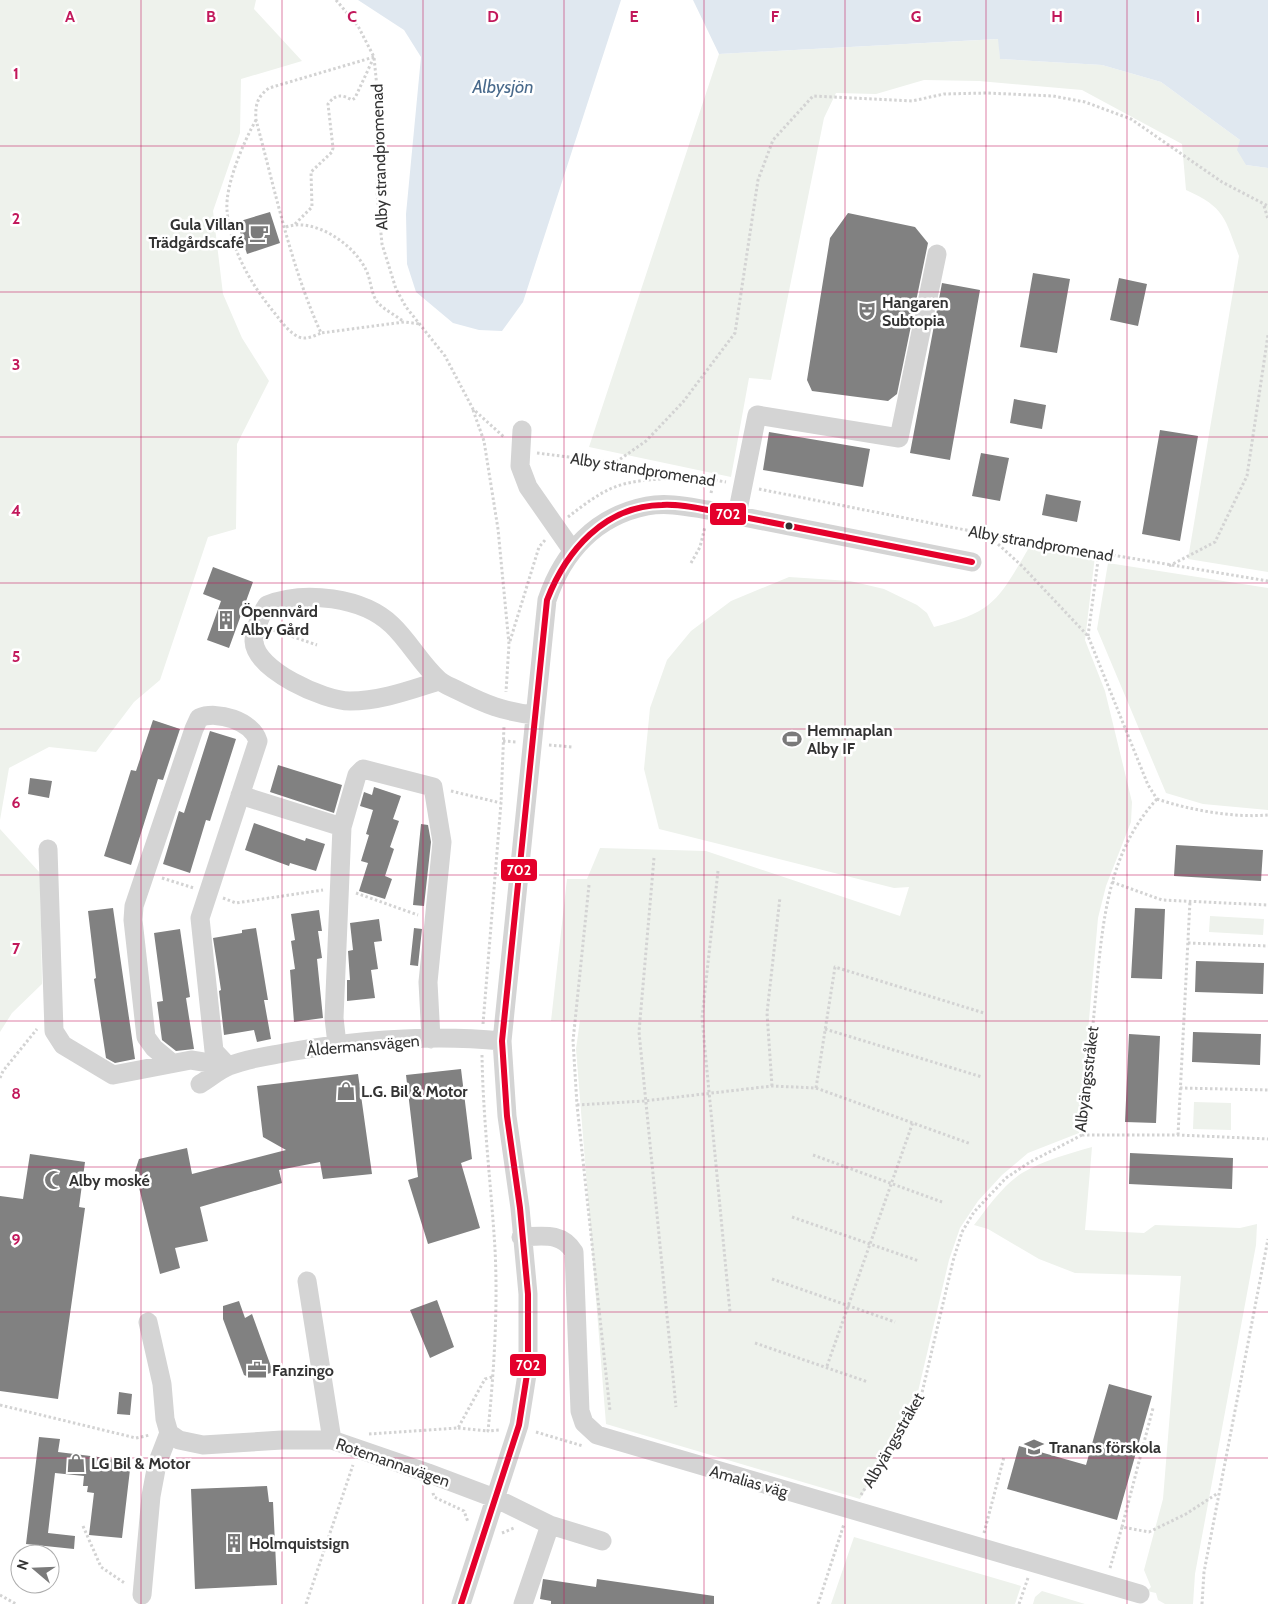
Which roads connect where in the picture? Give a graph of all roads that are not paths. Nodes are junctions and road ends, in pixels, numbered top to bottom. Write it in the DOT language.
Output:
graph roads {
  1 [pos="936,254"];
  2 [pos="522,430"];
  3 [pos="736,515"];
  4 [pos="572,550"];
  5 [pos="972,562"];
  6 [pos="439,681"];
  7 [pos="534,714"];
  8 [pos="240,795"];
  9 [pos="342,828"];
  10 [pos="48,849"];
  11 [pos="431,1039"];
  12 [pos="502,1041"];
  13 [pos="337,1044"];
  14 [pos="172,1063"];
  15 [pos="228,1066"];
  16 [pos="200,1084"];
  17 [pos="521,1236"];
  18 [pos="307,1281"];
  19 [pos="148,1322"];
  20 [pos="169,1433"];
  21 [pos="332,1440"];
  22 [pos="497,1499"];
  23 [pos="548,1531"];
  24 [pos="602,1541"];
  25 [pos="1140,1594"];
  26 [pos="142,1595"];
  27 [pos="461,1604"];
  28 [pos="522,1604"];
  1 -- 3 [label="street"];
  2 -- 4 [label="street"];
  3 -- 4 [label="street"];
  3 -- 5 [label="street"];
  4 -- 7 [label="street"];
  6 -- 6 [label="street"];
  6 -- 7 [label="street"];
  7 -- 12 [label="street"];
  8 -- 9 [label="street"];
  8 -- 14 [label="street"];
  8 -- 15 [label="street"];
  9 -- 11 [label="street"];
  9 -- 13 [label="street"];
  10 -- 14 [label="street"];
  11 -- 12 [label="street, Åldermansvägen"];
  11 -- 13 [label="street, Åldermansvägen"];
  12 -- 17 [label="street"];
  13 -- 15 [label="street, Åldermansvägen"];
  14 -- 15 [label="street"];
  15 -- 16 [label="street, Åldermansvägen"];
  17 -- 22 [label="street"];
  17 -- 25 [label="street, Amalias väg"];
  18 -- 21 [label="street"];
  19 -- 20 [label="street"];
  20 -- 21 [label="street, Rotemannavägen"];
  20 -- 26 [label="street"];
  21 -- 22 [label="street, Rotemannavägen"];
  22 -- 23 [label="street, Rotemannavägen"];
  22 -- 27 [label="street"];
  23 -- 24 [label="street, Rotemannavägen"];
  23 -- 28 [label="street"];
}
